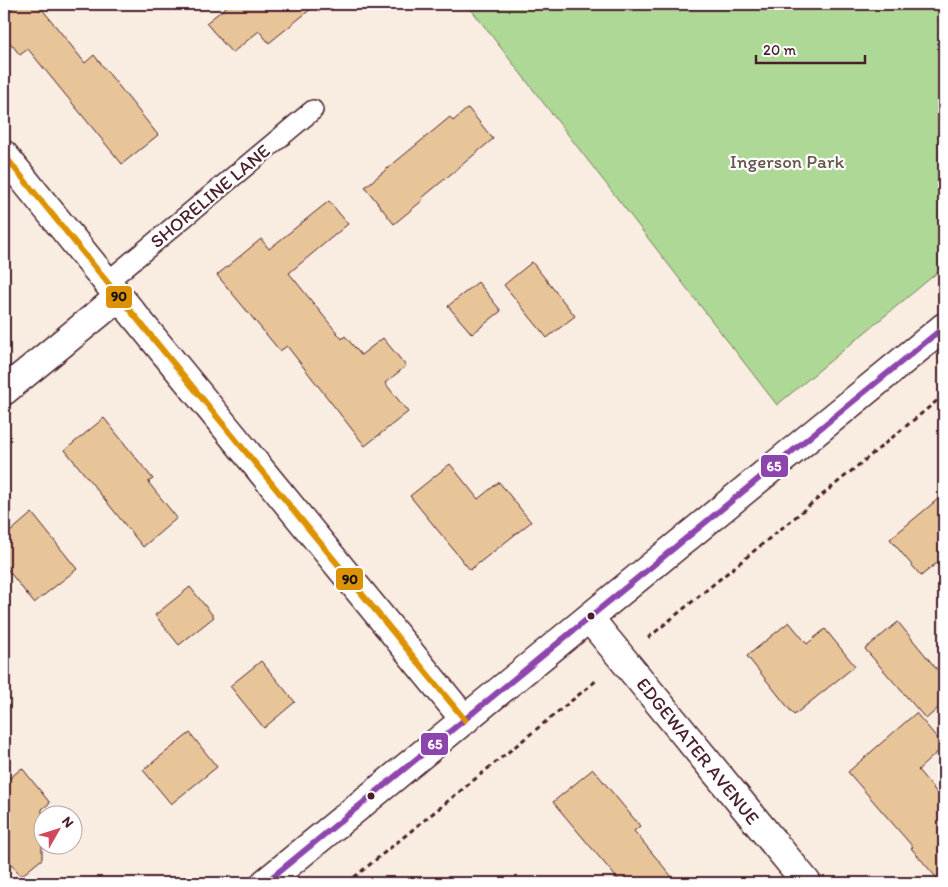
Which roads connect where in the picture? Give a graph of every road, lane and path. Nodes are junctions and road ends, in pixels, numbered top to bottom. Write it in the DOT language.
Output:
graph roads {
  1 [pos="313,110"];
  2 [pos="4,155"];
  3 [pos="113,289"];
  4 [pos="944,327"];
  5 [pos="4,391"];
  6 [pos="589,618"];
  7 [pos="465,720"];
  8 [pos="265,883"];
  9 [pos="807,883"];
  1 -- 3 [label="lane, SHORELINE LANE"];
  2 -- 3 [label="street"];
  3 -- 5 [label="street, SHORELINE LANE"];
  3 -- 7 [label="street"];
  4 -- 6 [label="street"];
  6 -- 7 [label="street"];
  6 -- 9 [label="street, EDGEWATER AVENUE"];
  7 -- 8 [label="street"];
}
